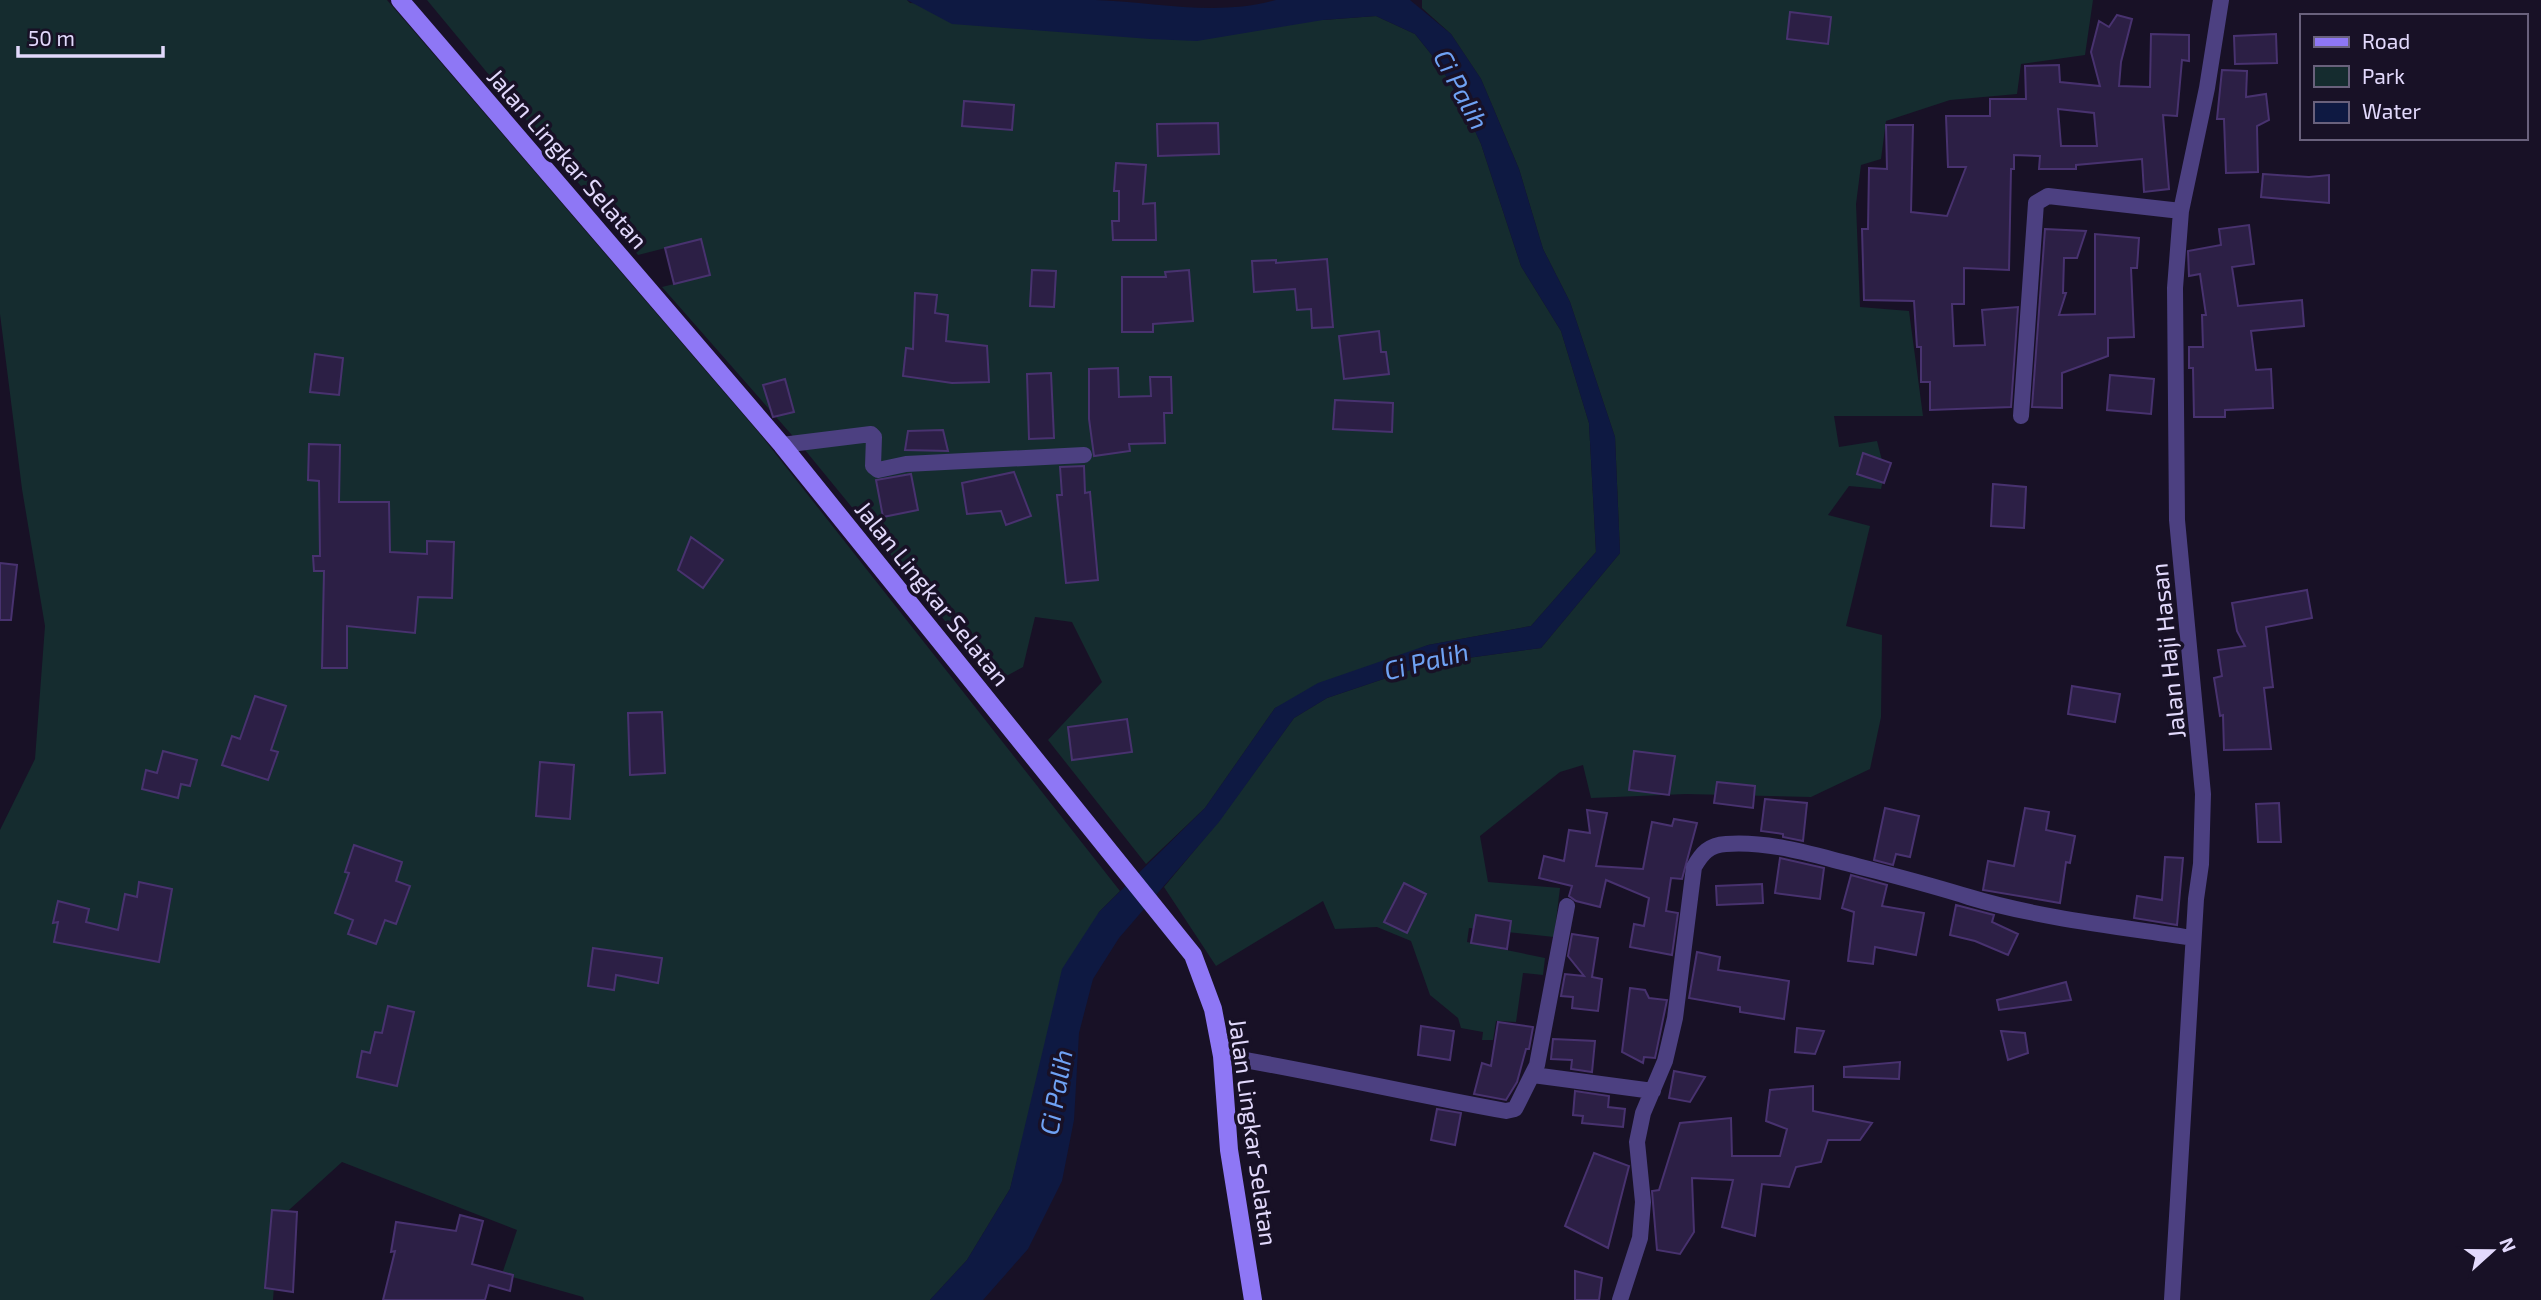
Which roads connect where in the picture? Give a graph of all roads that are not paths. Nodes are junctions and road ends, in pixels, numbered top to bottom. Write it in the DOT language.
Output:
graph roads {
  1 [pos="400,0"];
  2 [pos="2221,0"];
  3 [pos="2181,211"];
  4 [pos="2021,416"];
  5 [pos="782,445"];
  6 [pos="1084,455"];
  7 [pos="1567,906"];
  8 [pos="2193,939"];
  9 [pos="1222,1056"];
  10 [pos="1533,1075"];
  11 [pos="1653,1091"];
  12 [pos="1253,1300"];
  13 [pos="1620,1300"];
  14 [pos="2172,1300"];
  1 -- 5 [label="street, Jalan Lingkar Selatan"];
  2 -- 3 [label="street, Jalan Haji Hasan"];
  3 -- 4 [label="street"];
  3 -- 8 [label="street, Jalan Haji Hasan"];
  5 -- 6 [label="street"];
  5 -- 9 [label="street, Jalan Lingkar Selatan"];
  7 -- 10 [label="street"];
  8 -- 11 [label="street"];
  8 -- 14 [label="street, Jalan Haji Hasan"];
  9 -- 10 [label="street"];
  9 -- 12 [label="street, Jalan Lingkar Selatan"];
  10 -- 11 [label="street"];
  11 -- 13 [label="street"];
}
